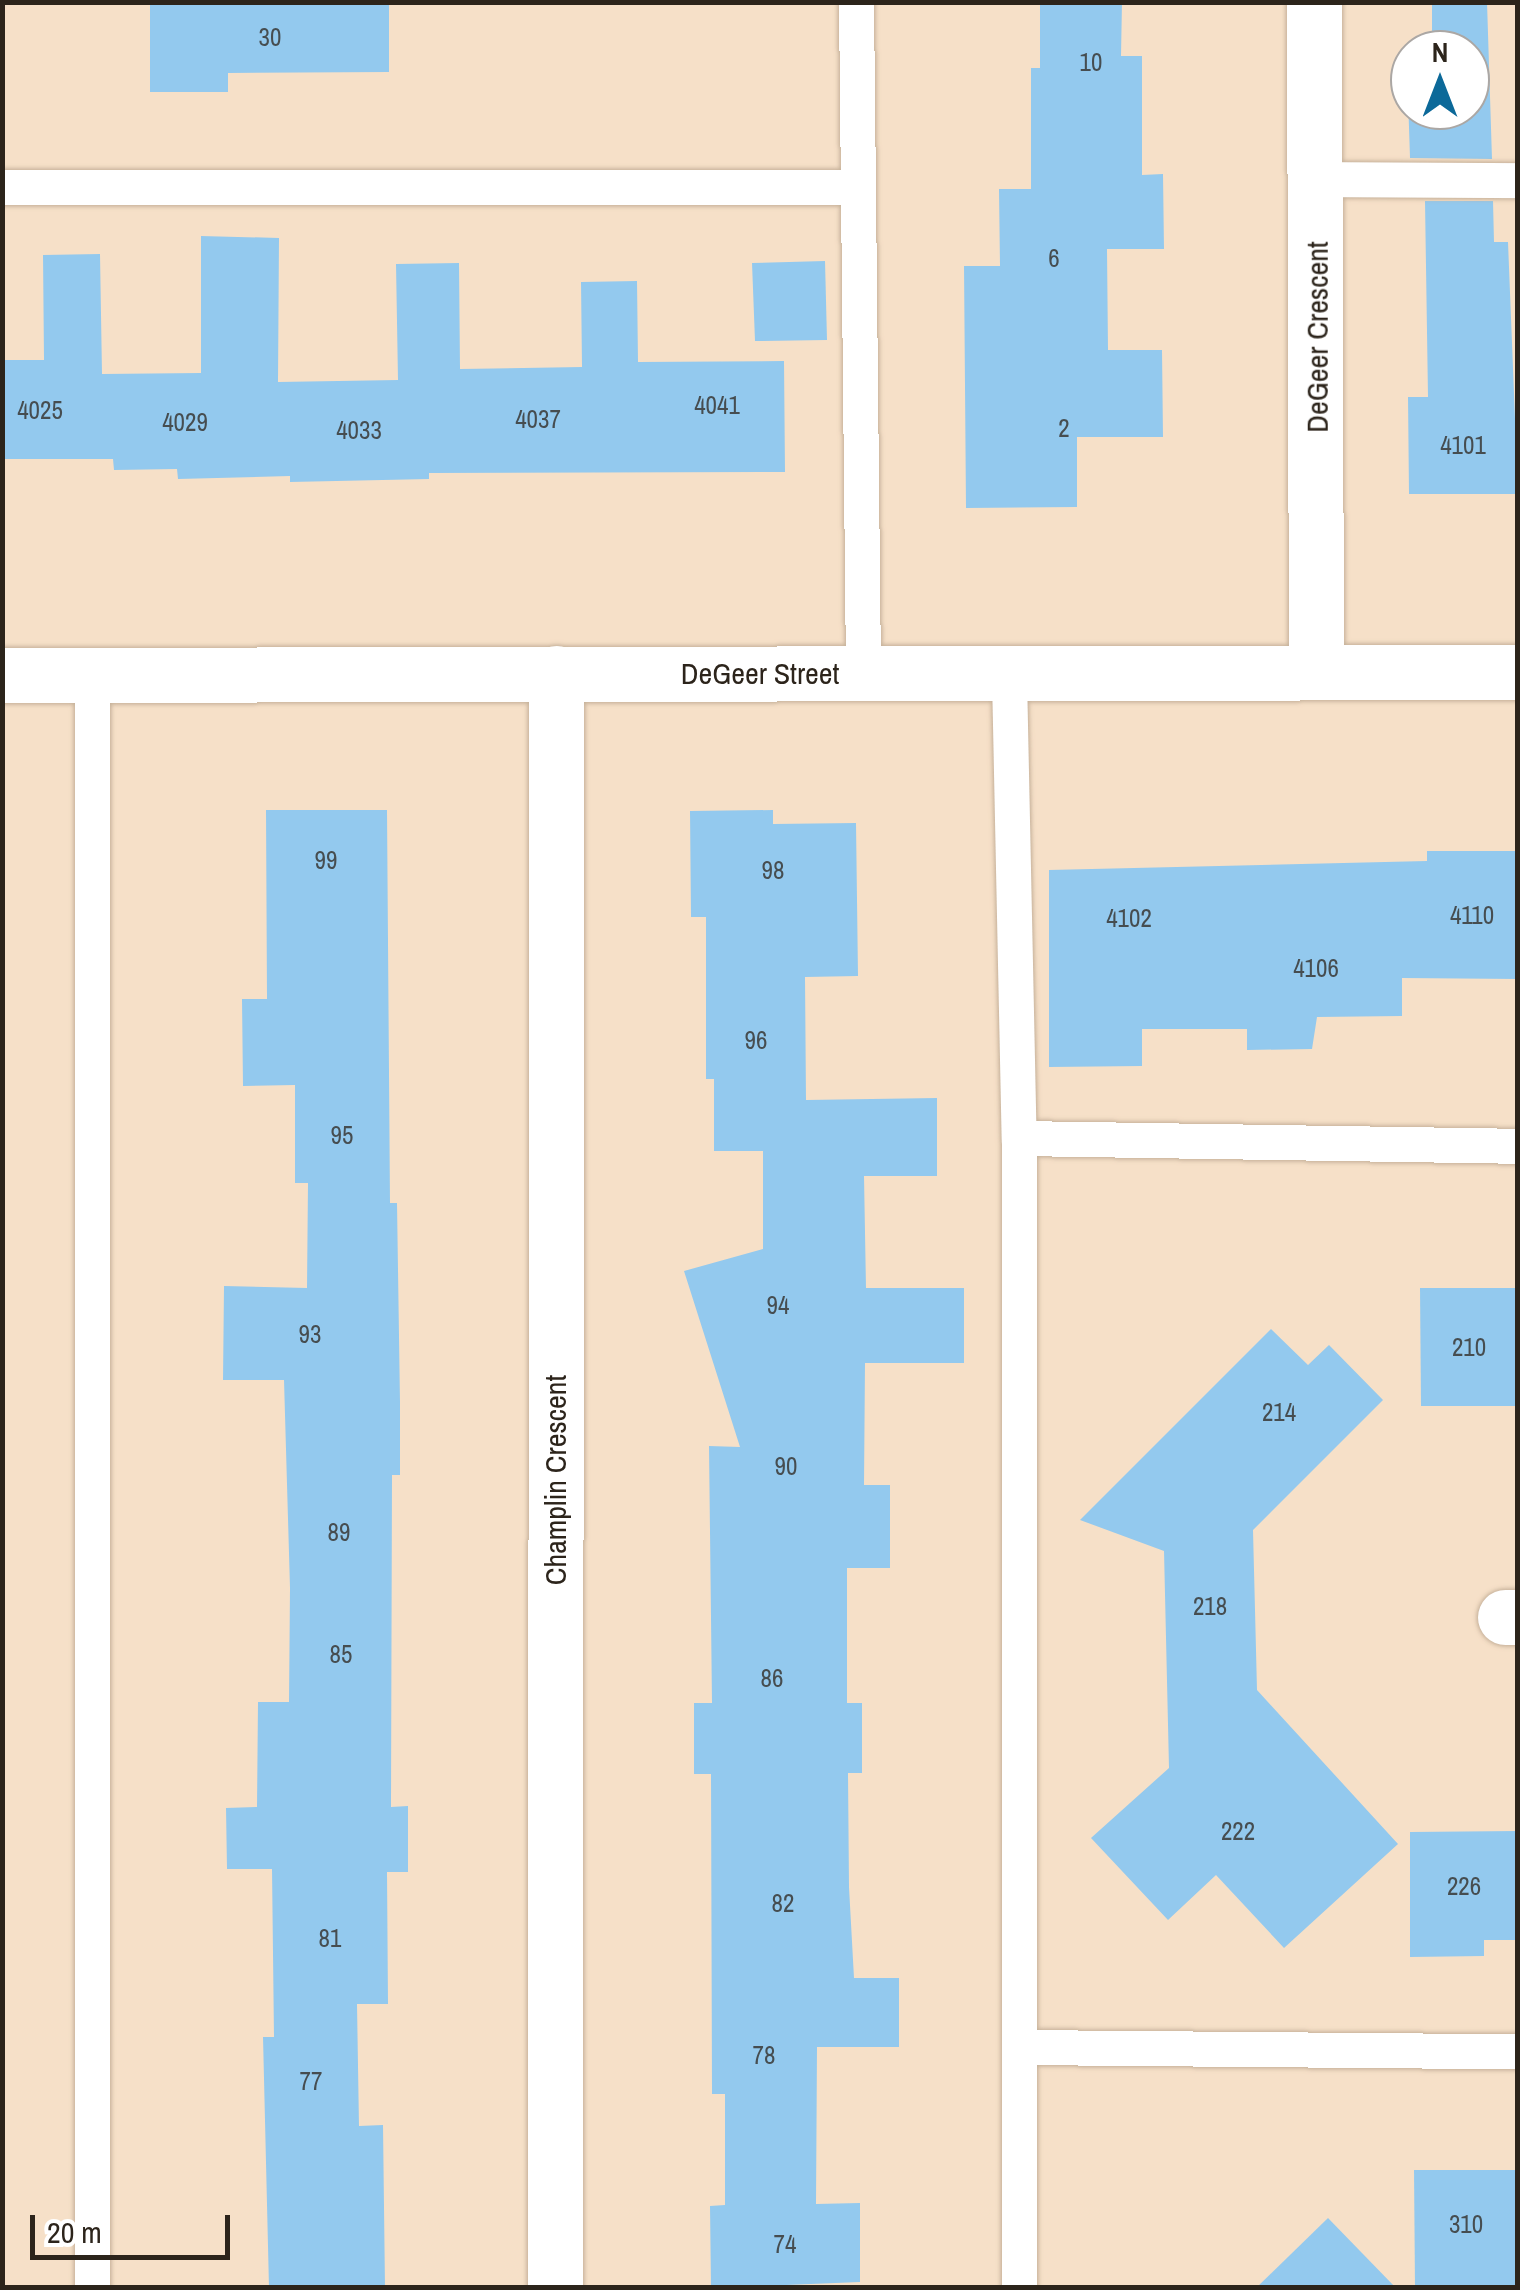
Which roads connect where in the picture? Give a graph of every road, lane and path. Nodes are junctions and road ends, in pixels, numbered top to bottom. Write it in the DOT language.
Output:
graph roads {
  1 [pos="856,2"];
  2 [pos="1314,2"];
  3 [pos="1318,179"];
  4 [pos="1518,180"];
  5 [pos="2,186"];
  6 [pos="854,186"];
  7 [pos="1316,672"];
  8 [pos="1518,672"];
  9 [pos="556,673"];
  10 [pos="863,673"];
  11 [pos="92,674"];
  12 [pos="2,675"];
  13 [pos="1009,677"];
  14 [pos="1019,1138"];
  15 [pos="1518,1146"];
  16 [pos="1020,2047"];
  17 [pos="1518,2052"];
  18 [pos="92,2288"];
  19 [pos="554,2288"];
  20 [pos="1019,2288"];
  1 -- 6 [label="lane"];
  2 -- 3 [label="street, DeGeer Crescent"];
  3 -- 4 [label="lane"];
  3 -- 7 [label="street, DeGeer Crescent"];
  5 -- 6 [label="lane"];
  6 -- 10 [label="lane"];
  7 -- 8 [label="street, DeGeer Street"];
  7 -- 13 [label="street, DeGeer Street"];
  9 -- 10 [label="street, DeGeer Street"];
  9 -- 11 [label="street, DeGeer Street"];
  9 -- 19 [label="street, Champlin Crescent"];
  10 -- 13 [label="street, DeGeer Street"];
  11 -- 12 [label="street, DeGeer Street"];
  11 -- 18 [label="lane"];
  13 -- 14 [label="lane"];
  14 -- 15 [label="lane"];
  14 -- 16 [label="lane"];
  16 -- 17 [label="lane"];
  16 -- 20 [label="lane"];
}
